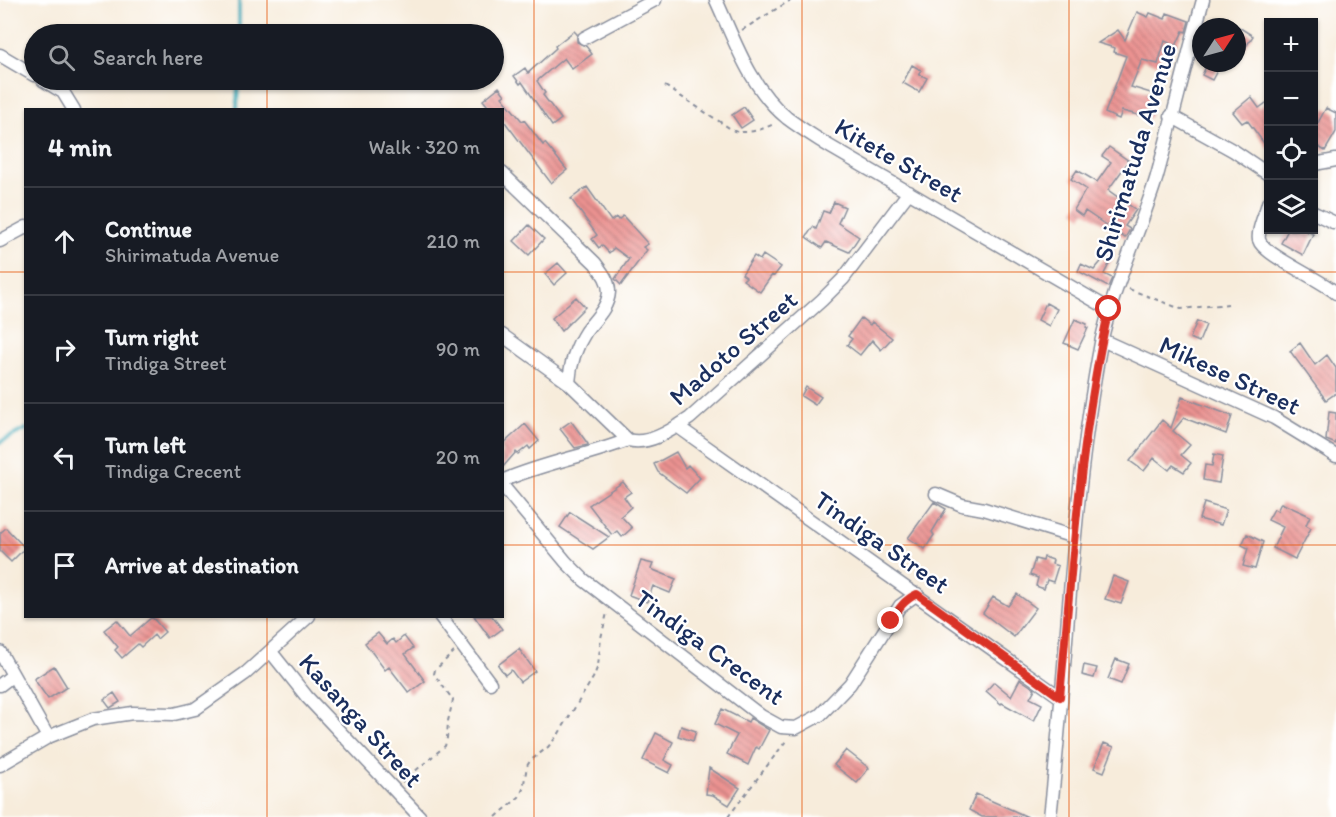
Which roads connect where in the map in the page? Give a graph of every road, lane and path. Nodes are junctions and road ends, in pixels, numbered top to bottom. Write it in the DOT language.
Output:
graph roads {
  1 [pos="655,0"];
  2 [pos="716,0"];
  3 [pos="791,0"];
  4 [pos="1203,0"];
  5 [pos="732,36"];
  6 [pos="584,38"];
  7 [pos="0,55"];
  8 [pos="24,69"];
  9 [pos="665,86"];
  10 [pos="60,90"];
  11 [pos="73,108"];
  12 [pos="1171,116"];
  13 [pos="787,118"];
  14 [pos="1336,160"];
  15 [pos="1318,163"];
  16 [pos="1264,171"];
  17 [pos="504,175"];
  18 [pos="909,192"];
  19 [pos="1318,215"];
  20 [pos="1264,218"];
  21 [pos="1333,222"];
  22 [pos="24,228"];
  23 [pos="0,241"];
  24 [pos="1118,285"];
  25 [pos="1336,293"];
  26 [pos="1228,304"];
  27 [pos="1109,309"];
  28 [pos="504,336"];
  29 [pos="1102,340"];
  30 [pos="569,383"];
  31 [pos="677,426"];
  32 [pos="628,440"];
  33 [pos="1336,456"];
  34 [pos="504,482"];
  35 [pos="504,485"];
  36 [pos="936,494"];
  37 [pos="1074,537"];
  38 [pos="917,594"];
  39 [pos="610,602"];
  40 [pos="306,618"];
  41 [pos="442,618"];
  42 [pos="462,645"];
  43 [pos="0,652"];
  44 [pos="272,652"];
  45 [pos="13,675"];
  46 [pos="490,682"];
  47 [pos="0,685"];
  48 [pos="1060,697"];
  49 [pos="796,728"];
  50 [pos="48,737"];
  51 [pos="0,765"];
  52 [pos="393,789"];
  53 [pos="420,817"];
  54 [pos="496,817"];
  55 [pos="728,817"];
  56 [pos="1050,817"];
  1 -- 6 [label="street"];
  2 -- 5 [label="street, Kitete Street"];
  3 -- 5 [label="path"];
  4 -- 12 [label="street, Shirimatuda Avenue"];
  5 -- 13 [label="street, Kitete Street"];
  7 -- 8 [label="street"];
  9 -- 13 [label="path"];
  10 -- 11 [label="street"];
  12 -- 16 [label="street"];
  12 -- 24 [label="street, Shirimatuda Avenue"];
  13 -- 18 [label="street, Kitete Street"];
  14 -- 15 [label="street"];
  17 -- 30 [label="street"];
  18 -- 27 [label="street, Kitete Street"];
  18 -- 31 [label="street, Madoto Street"];
  19 -- 21 [label="street"];
  20 -- 25 [label="street"];
  22 -- 23 [label="street"];
  24 -- 26 [label="path"];
  24 -- 27 [label="street, Shirimatuda Avenue"];
  27 -- 29 [label="street, Shirimatuda Avenue"];
  28 -- 30 [label="street"];
  29 -- 33 [label="street, Mikese Street"];
  29 -- 37 [label="street, Shirimatuda Avenue"];
  30 -- 32 [label="street"];
  31 -- 32 [label="street, Madoto Street"];
  31 -- 38 [label="street, Tindiga Street"];
  32 -- 34 [label="street, Madoto Street"];
  35 -- 39 [label="street, Tindiga Crecent"];
  36 -- 37 [label="street"];
  37 -- 48 [label="street, Shirimatuda Avenue"];
  38 -- 48 [label="street, Tindiga Street"];
  38 -- 49 [label="street, Tindiga Crecent"];
  39 -- 49 [label="street, Tindiga Crecent"];
  39 -- 54 [label="path"];
  40 -- 44 [label="street"];
  41 -- 42 [label="street"];
  42 -- 46 [label="street"];
  42 -- 52 [label="path"];
  43 -- 45 [label="street"];
  44 -- 50 [label="street"];
  44 -- 52 [label="street, Kasanga Street"];
  45 -- 47 [label="street"];
  45 -- 50 [label="street"];
  48 -- 56 [label="street, Shirimatuda Avenue"];
  49 -- 55 [label="path"];
  50 -- 51 [label="street"];
  52 -- 53 [label="street, Kasanga Street"];
}
